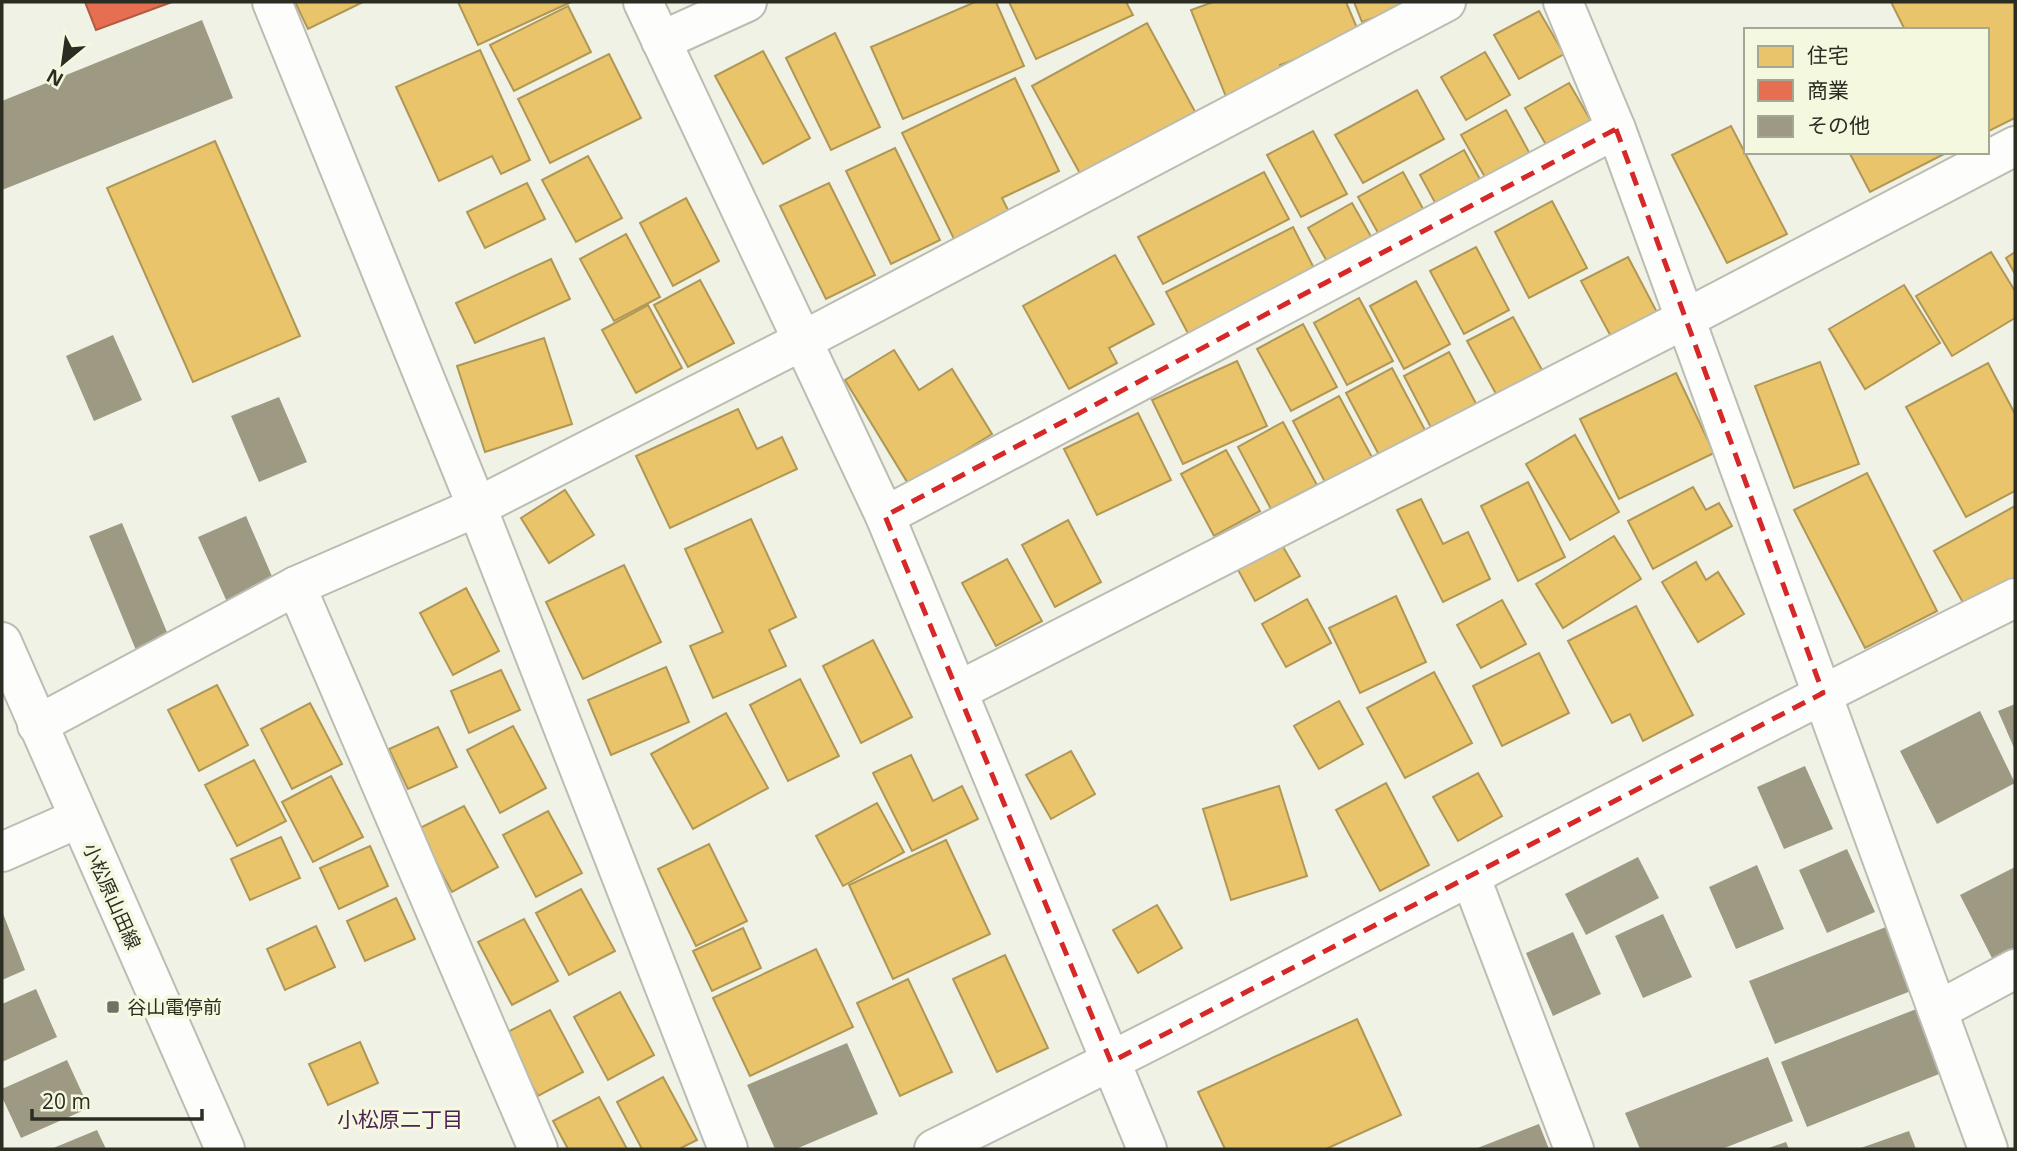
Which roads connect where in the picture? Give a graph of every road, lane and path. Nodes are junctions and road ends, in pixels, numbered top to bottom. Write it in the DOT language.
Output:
graph roads {
  1 [pos="272,2"];
  2 [pos="643,2"];
  3 [pos="747,2"];
  4 [pos="1446,2"];
  5 [pos="1563,2"];
  6 [pos="661,41"];
  7 [pos="1616,129"];
  8 [pos="2015,146"];
  9 [pos="1685,319"];
  10 [pos="804,340"];
  11 [pos="477,507"];
  12 [pos="885,516"];
  13 [pos="296,586"];
  14 [pos="2015,598"];
  15 [pos="2,642"];
  16 [pos="958,691"];
  17 [pos="1823,693"];
  18 [pos="37,725"];
  19 [pos="77,819"];
  20 [pos="2,852"];
  21 [pos="1471,878"];
  22 [pos="2015,969"];
  23 [pos="1939,1010"];
  24 [pos="1111,1062"];
  25 [pos="225,1149"];
  26 [pos="538,1149"];
  27 [pos="728,1149"];
  28 [pos="934,1149"];
  29 [pos="1147,1149"];
  30 [pos="1574,1149"];
  31 [pos="1988,1149"];
  1 -- 11 [label="street"];
  2 -- 6 [label="street"];
  3 -- 6 [label="street"];
  4 -- 10 [label="street"];
  5 -- 7 [label="street"];
  6 -- 10 [label="street"];
  7 -- 9 [label="street"];
  7 -- 12 [label="street"];
  8 -- 9 [label="street"];
  9 -- 16 [label="street"];
  9 -- 17 [label="street"];
  10 -- 11 [label="street"];
  10 -- 12 [label="street"];
  11 -- 13 [label="street"];
  11 -- 27 [label="street"];
  12 -- 16 [label="street"];
  13 -- 18 [label="street"];
  13 -- 26 [label="street"];
  14 -- 17 [label="street"];
  15 -- 18 [label="street, 小松原山田線"];
  16 -- 24 [label="street"];
  17 -- 21 [label="street"];
  17 -- 23 [label="street"];
  18 -- 19 [label="street, 小松原山田線"];
  19 -- 20 [label="street"];
  19 -- 25 [label="street, 小松原山田線"];
  21 -- 24 [label="street"];
  21 -- 30 [label="street"];
  22 -- 23 [label="street"];
  23 -- 31 [label="street"];
  24 -- 28 [label="street"];
  24 -- 29 [label="street"];
}
